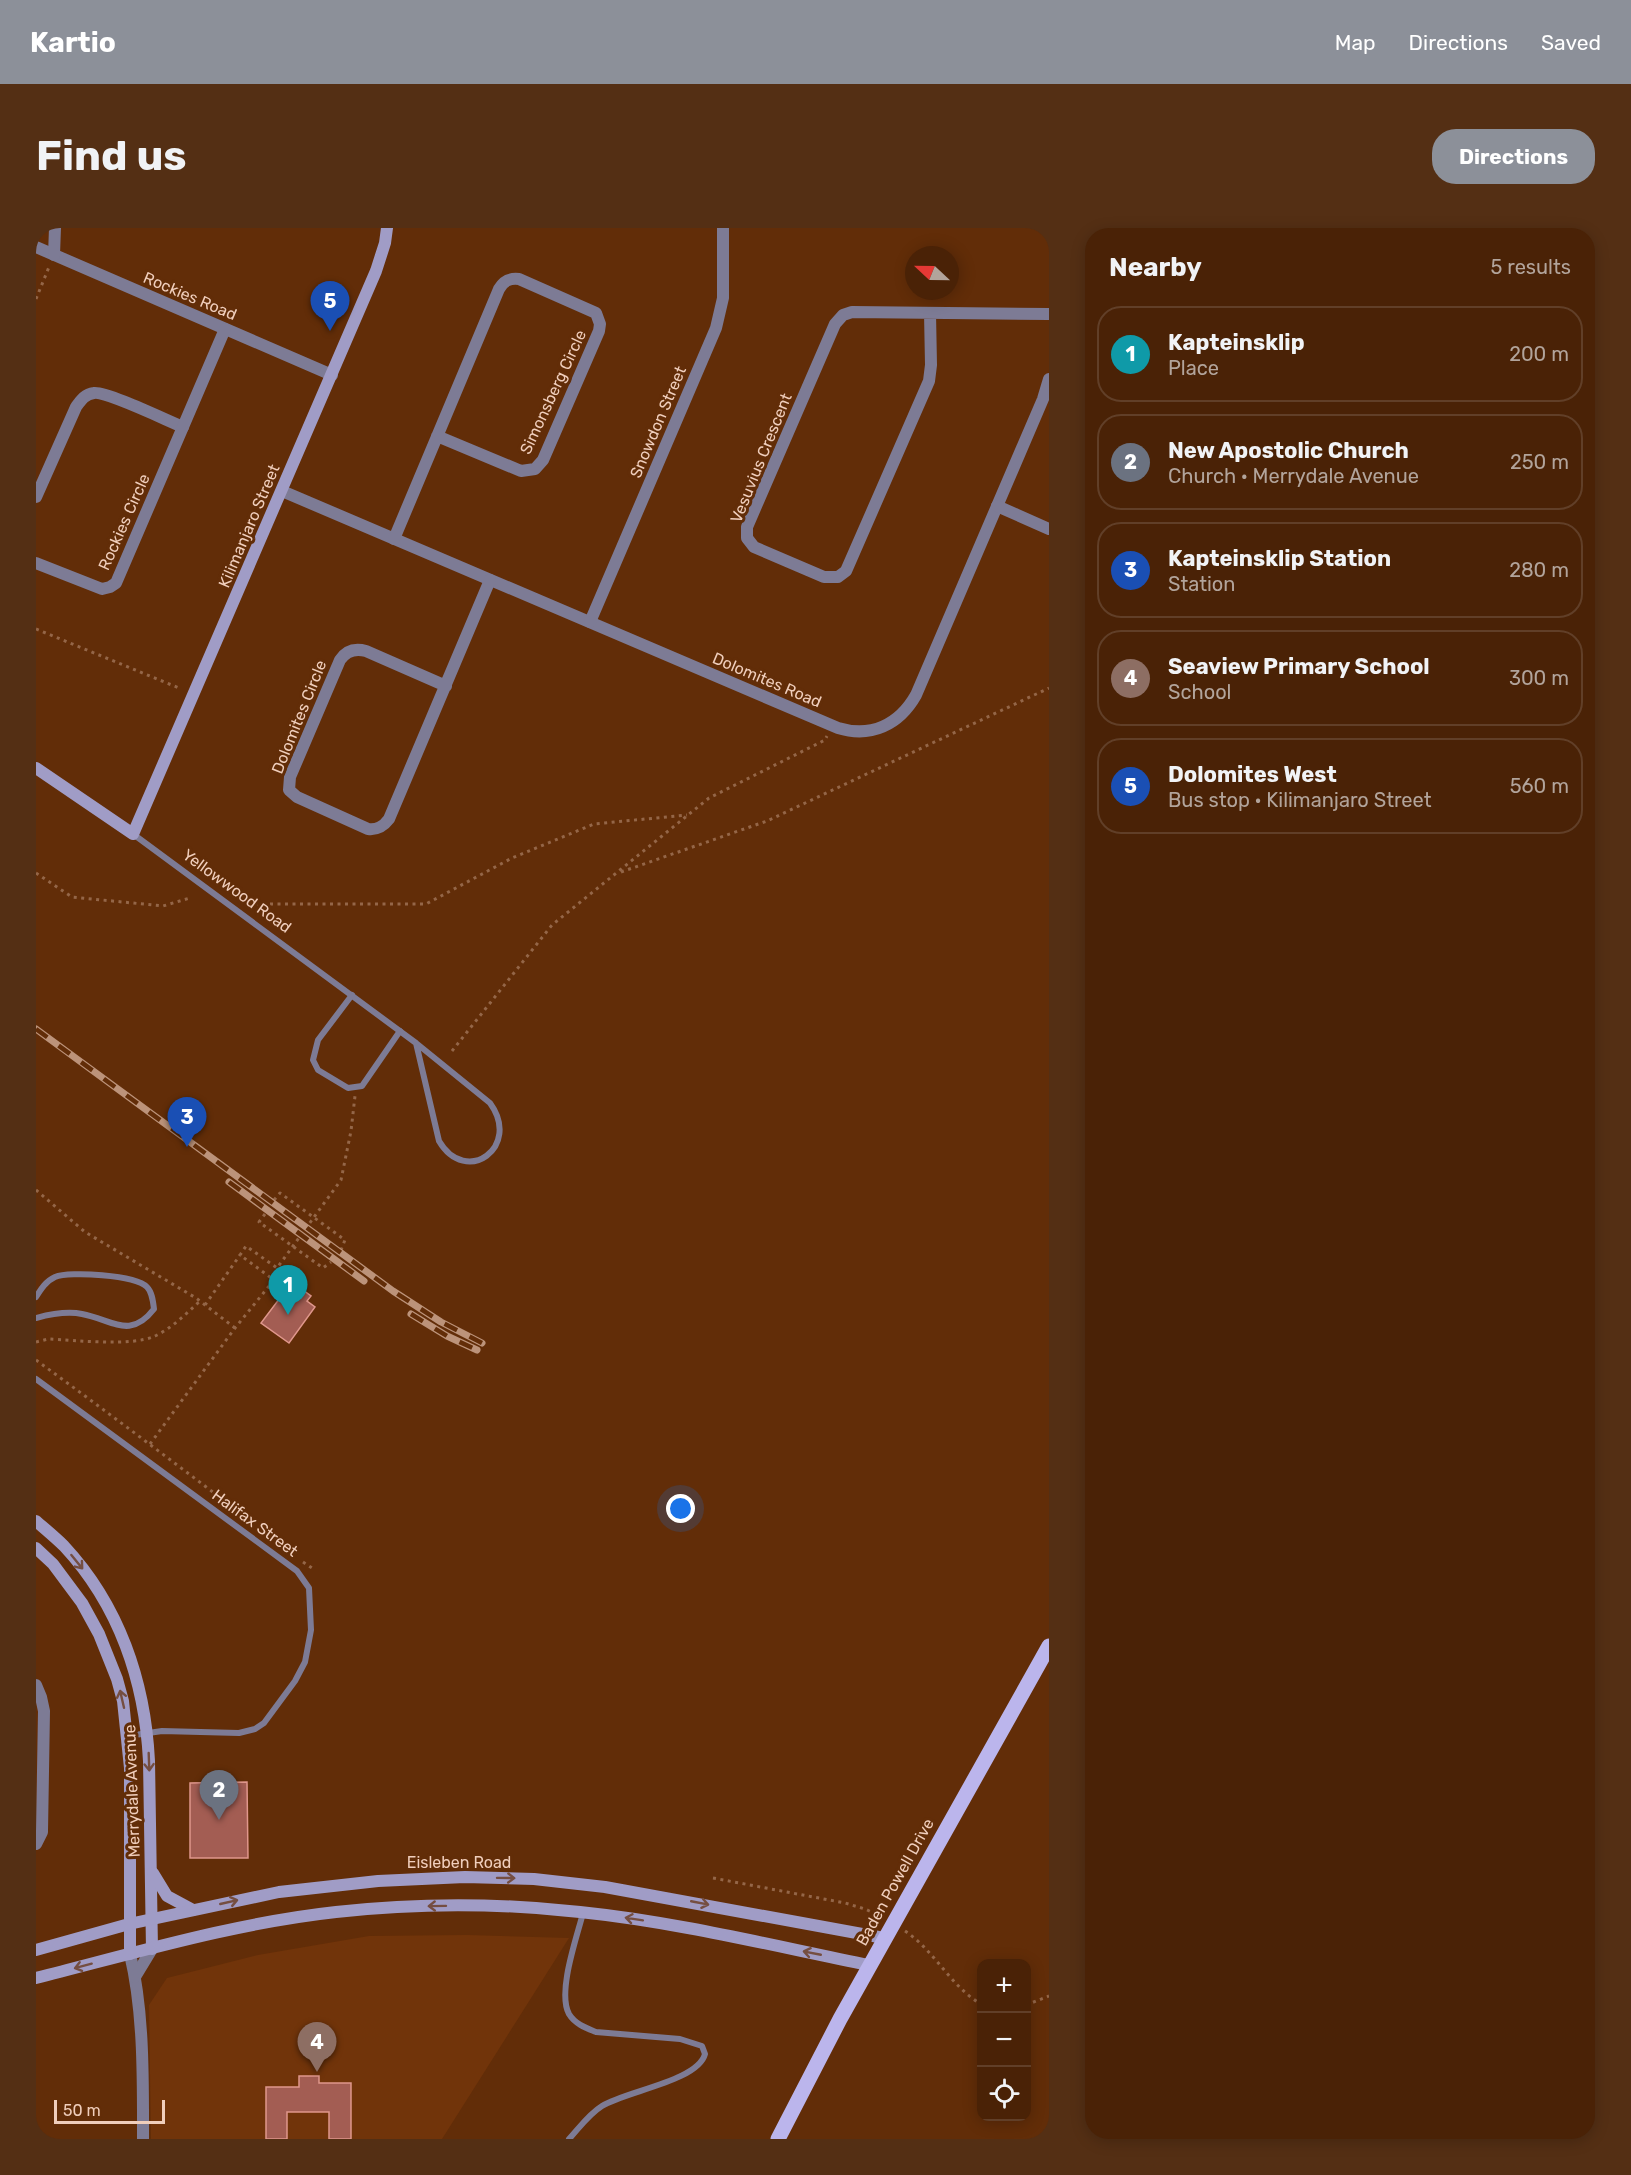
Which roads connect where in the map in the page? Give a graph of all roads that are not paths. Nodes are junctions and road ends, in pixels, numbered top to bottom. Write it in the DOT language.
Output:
graph roads {
  1 [pos="55,228"];
  2 [pos="387,228"];
  3 [pos="723,228"];
  4 [pos="36,248"];
  5 [pos="54,255"];
  6 [pos="930,313"];
  7 [pos="1049,314"];
  8 [pos="225,329"];
  9 [pos="332,375"];
  10 [pos="1049,379"];
  11 [pos="183,427"];
  12 [pos="437,436"];
  13 [pos="282,491"];
  14 [pos="36,497"];
  15 [pos="997,506"];
  16 [pos="1049,529"];
  17 [pos="394,539"];
  18 [pos="36,563"];
  19 [pos="490,580"];
  20 [pos="590,622"];
  21 [pos="446,686"];
  22 [pos="36,768"];
  23 [pos="133,834"];
  24 [pos="352,995"];
  25 [pos="400,1030"];
  26 [pos="416,1043"];
  27 [pos="36,1297"];
  28 [pos="36,1318"];
  29 [pos="36,1379"];
  30 [pos="36,1521"];
  31 [pos="36,1548"];
  32 [pos="1049,1646"];
  33 [pos="36,1685"];
  34 [pos="148,1733"];
  35 [pos="128,1736"];
  36 [pos="39,1760"];
  37 [pos="36,1844"];
  38 [pos="151,1869"];
  39 [pos="193,1910"];
  40 [pos="583,1912"];
  41 [pos="152,1919"];
  42 [pos="129,1924"];
  43 [pos="885,1938"];
  44 [pos="152,1949"];
  45 [pos="36,1950"];
  46 [pos="130,1954"];
  47 [pos="869,1965"];
  48 [pos="135,1977"];
  49 [pos="36,1978"];
  50 [pos="143,2139"];
  51 [pos="569,2139"];
  52 [pos="778,2139"];
  1 -- 5 [label="street"];
  2 -- 9 [label="main road, Kilimanjaro Street"];
  3 -- 20 [label="street, Snowdon Street"];
  4 -- 5 [label="street, Rockies Road"];
  5 -- 8 [label="street, Rockies Road"];
  6 -- 6 [label="street, Vesuvius Crescent"];
  6 -- 7 [label="street, Vesuvius Crescent"];
  8 -- 9 [label="street, Rockies Road"];
  8 -- 11 [label="street, Rockies Circle"];
  9 -- 13 [label="main road, Kilimanjaro Street"];
  10 -- 15 [label="street, Dolomites Road"];
  11 -- 14 [label="street"];
  11 -- 18 [label="street, Rockies Circle"];
  12 -- 12 [label="street, Simonsberg Circle"];
  12 -- 17 [label="street, Simonsberg Circle"];
  13 -- 17 [label="street, Dolomites Road"];
  13 -- 23 [label="main road, Kilimanjaro Street"];
  15 -- 16 [label="street"];
  15 -- 20 [label="street, Dolomites Road"];
  17 -- 19 [label="street, Dolomites Road"];
  19 -- 20 [label="street, Dolomites Road"];
  19 -- 21 [label="street, Dolomites Circle"];
  21 -- 21 [label="street, Dolomites Circle"];
  22 -- 23 [label="main road, Yellowwood Road"];
  23 -- 24 [label="lane, Yellowwood Road"];
  24 -- 25 [label="lane, Yellowwood Road"];
  24 -- 25 [label="lane"];
  25 -- 26 [label="lane, Yellowwood Road"];
  26 -- 26 [label="lane, Yellowwood Road"];
  27 -- 28 [label="lane"];
  29 -- 34 [label="lane, Halifax Street"];
  30 -- 34 [label="main road, Merrydale Avenue, one-way"];
  35 -- 31 [label="main road, Merrydale Avenue, one-way"];
  32 -- 43 [label="main road, Baden Powell Drive"];
  33 -- 36 [label="street"];
  34 -- 35 [label="lane, Halifax Street"];
  34 -- 38 [label="main road, Merrydale Avenue, one-way"];
  35 -- 42 [label="main road, Merrydale Avenue"];
  36 -- 37 [label="street"];
  38 -- 39 [label="main road"];
  38 -- 41 [label="main road, Merrydale Avenue"];
  39 -- 41 [label="main road, Eisleben Road"];
  39 -- 43 [label="main road, Eisleben Road, one-way"];
  40 -- 44 [label="main road, one-way"];
  47 -- 40 [label="main road, one-way"];
  40 -- 51 [label="lane"];
  41 -- 42 [label="main road, Eisleben Road"];
  41 -- 44 [label="main road, Merrydale Avenue"];
  42 -- 45 [label="main road, Eisleben Road"];
  42 -- 46 [label="main road, Merrydale Avenue"];
  43 -- 47 [label="main road, Baden Powell Drive"];
  44 -- 46 [label="main road"];
  44 -- 48 [label="street"];
  46 -- 48 [label="street"];
  46 -- 49 [label="main road, one-way"];
  47 -- 52 [label="main road, Baden Powell Drive"];
  48 -- 50 [label="street"];
}
